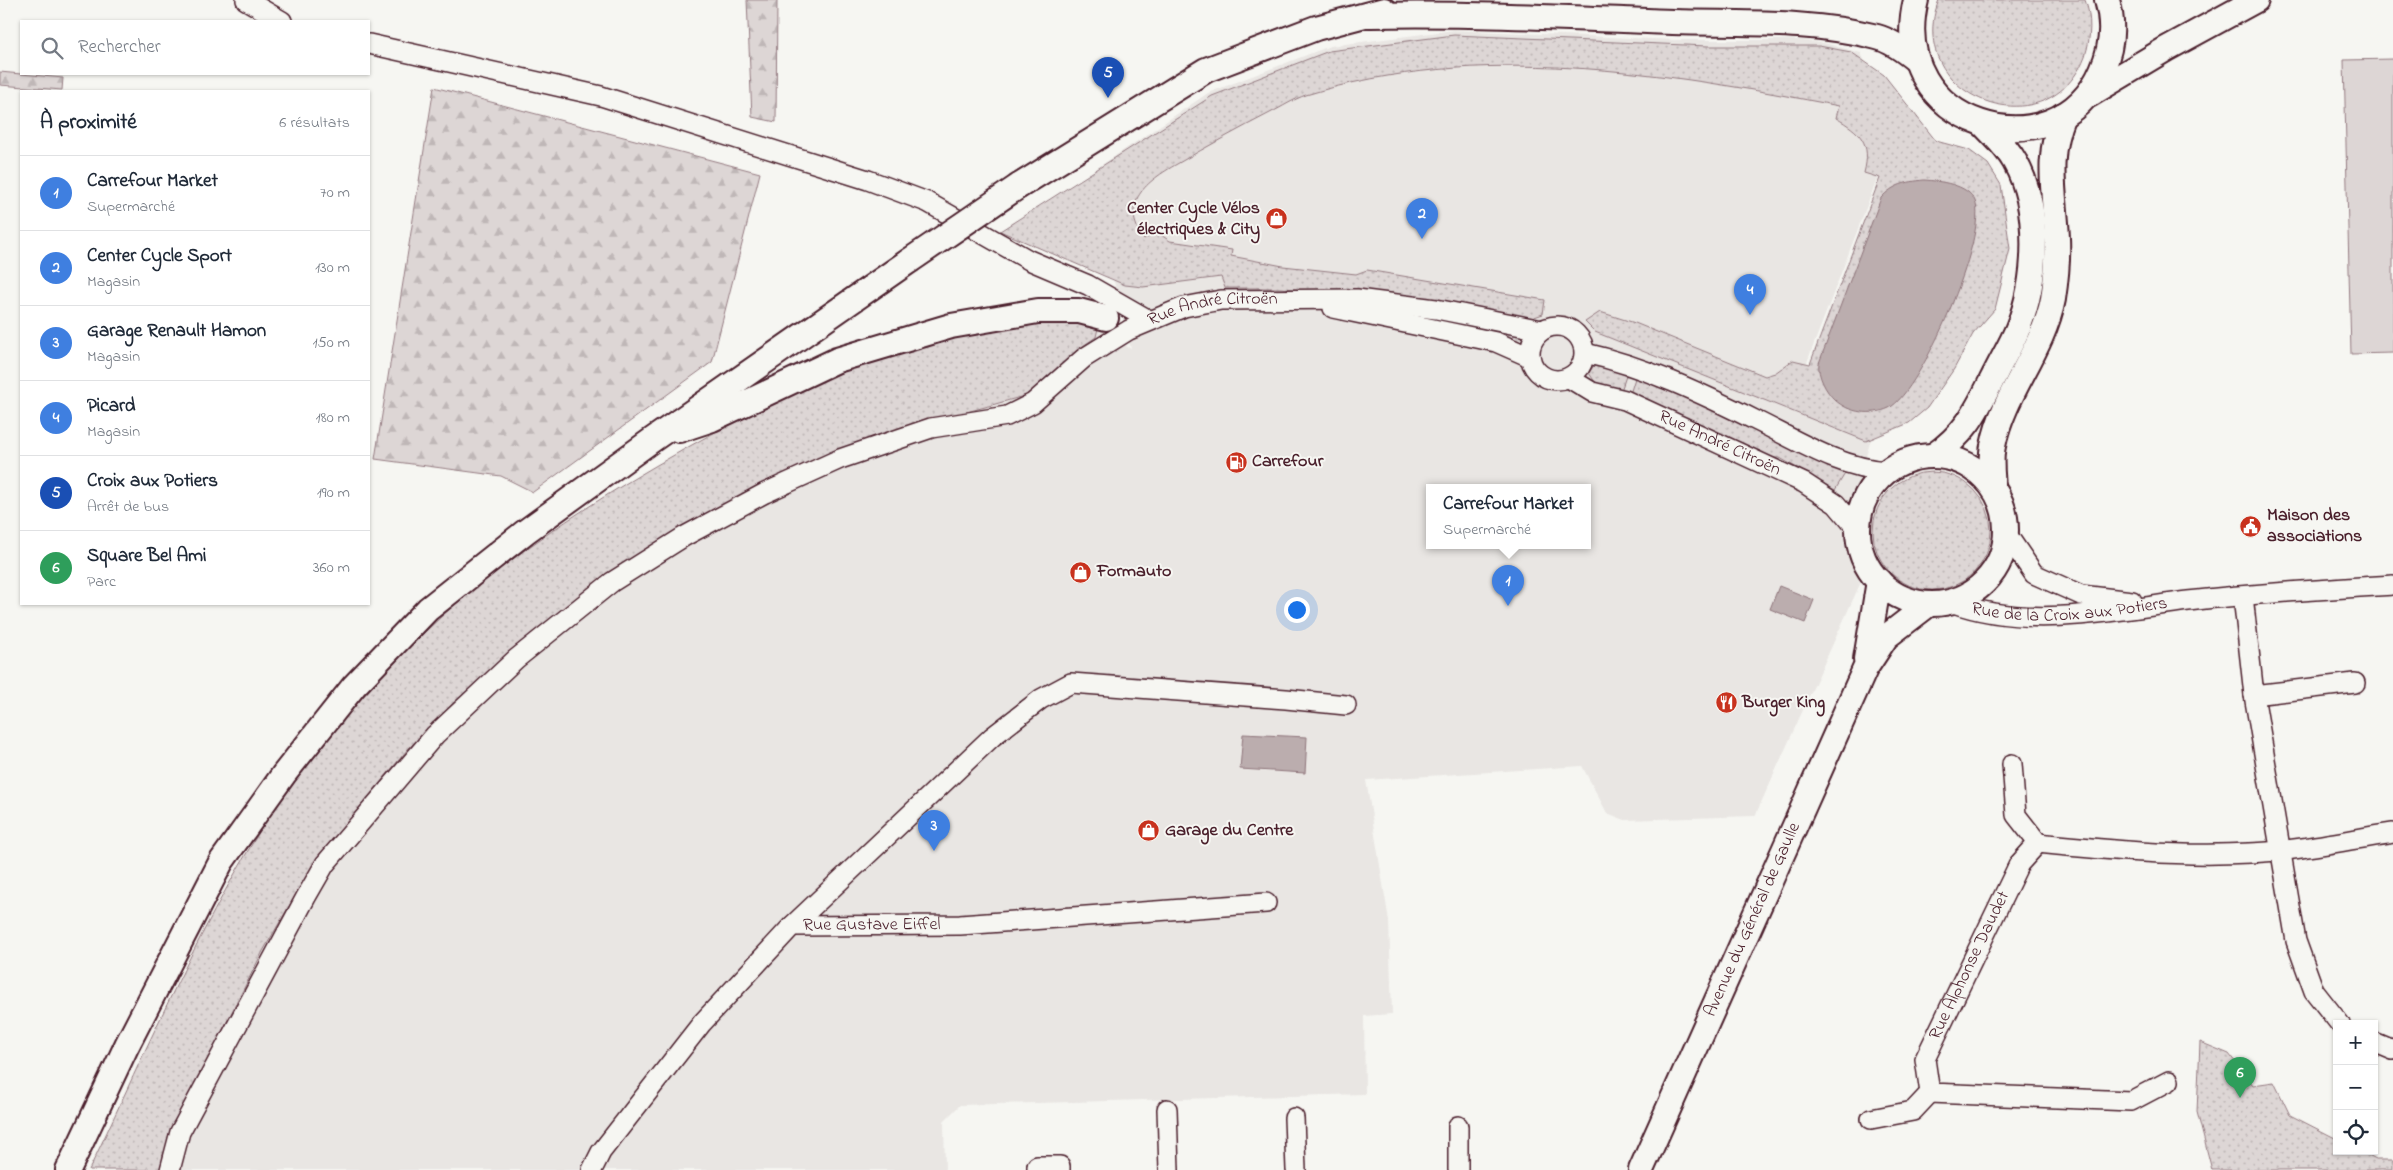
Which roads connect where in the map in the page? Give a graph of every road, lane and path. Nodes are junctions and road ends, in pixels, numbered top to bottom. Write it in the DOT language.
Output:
graph roads {
  1 [pos="246,0"];
  2 [pos="1414,0"];
  3 [pos="1916,0"];
  4 [pos="2256,0"];
  5 [pos="2110,3"];
  6 [pos="1370,15"];
  7 [pos="280,20"];
  8 [pos="370,44"];
  9 [pos="1916,60"];
  10 [pos="2084,98"];
  11 [pos="2063,115"];
  12 [pos="1983,124"];
  13 [pos="1088,285"];
  14 [pos="1298,301"];
  15 [pos="1106,318"];
  16 [pos="1149,320"];
  17 [pos="1129,330"];
  18 [pos="1542,330"];
  19 [pos="1585,352"];
  20 [pos="1530,358"];
  21 [pos="1569,378"];
  22 [pos="652,440"];
  23 [pos="1933,456"];
  24 [pos="1887,471"];
  25 [pos="1993,487"];
  26 [pos="1858,530"];
  27 [pos="2006,533"];
  28 [pos="1879,581"];
  29 [pos="2393,585"];
  30 [pos="2243,596"];
  31 [pos="2188,601"];
  32 [pos="1940,603"];
  33 [pos="1864,669"];
  34 [pos="2355,683"];
  35 [pos="2254,695"];
  36 [pos="1346,705"];
  37 [pos="2012,764"];
  38 [pos="2393,833"];
  39 [pos="2038,843"];
  40 [pos="2280,851"];
  41 [pos="1266,903"];
  42 [pos="792,926"];
  43 [pos="2337,1020"];
  44 [pos="2378,1044"];
  45 [pos="2393,1050"];
  46 [pos="2169,1081"];
  47 [pos="1930,1092"];
  48 [pos="1167,1109"];
  49 [pos="1294,1118"];
  50 [pos="1871,1119"];
  51 [pos="1458,1126"];
  52 [pos="68,1170"];
  53 [pos="170,1170"];
  54 [pos="592,1170"];
  55 [pos="1037,1170"];
  56 [pos="1060,1170"];
  57 [pos="1169,1170"];
  58 [pos="1296,1170"];
  59 [pos="1458,1170"];
  60 [pos="1641,1170"];
  1 -- 7 [label="street"];
  2 -- 6 [label="main road"];
  3 -- 9 [label="main road"];
  4 -- 10 [label="main road"];
  5 -- 10 [label="main road"];
  6 -- 9 [label="main road"];
  6 -- 22 [label="main road, bridge"];
  8 -- 13 [label="street"];
  9 -- 12 [label="main road"];
  10 -- 11 [label="main road"];
  11 -- 12 [label="main road"];
  11 -- 25 [label="main road"];
  12 -- 23 [label="main road"];
  13 -- 15 [label="street"];
  13 -- 16 [label="street"];
  14 -- 16 [label="street, Rue André Citroën"];
  14 -- 18 [label="street, Rue André Citroën"];
  14 -- 20 [label="street, Rue André Citroën"];
  15 -- 17 [label="street"];
  15 -- 22 [label="main road"];
  16 -- 17 [label="street, Rue André Citroën"];
  17 -- 53 [label="street, Rue André Citroën"];
  18 -- 19 [label="street"];
  18 -- 20 [label="street"];
  19 -- 21 [label="street"];
  19 -- 24 [label="street, Rue André Citroën"];
  20 -- 21 [label="street"];
  21 -- 26 [label="street, Rue André Citroën"];
  22 -- 52 [label="main road"];
  23 -- 24 [label="main road"];
  23 -- 25 [label="main road"];
  24 -- 26 [label="main road"];
  25 -- 27 [label="main road"];
  26 -- 28 [label="main road"];
  27 -- 31 [label="street, Rue de la Croix aux Potiers"];
  27 -- 32 [label="main road"];
  28 -- 32 [label="main road"];
  28 -- 33 [label="main road, Avenue du Général de Gaulle"];
  29 -- 30 [label="street, Rue de la Croix aux Potiers"];
  30 -- 31 [label="street, Rue de la Croix aux Potiers"];
  30 -- 35 [label="street"];
  31 -- 32 [label="street, Rue de la Croix aux Potiers"];
  32 -- 33 [label="main road, Avenue du Général de Gaulle"];
  33 -- 60 [label="main road, Avenue du Général de Gaulle"];
  34 -- 35 [label="street"];
  35 -- 40 [label="street"];
  36 -- 42 [label="street"];
  37 -- 39 [label="street"];
  38 -- 40 [label="street"];
  39 -- 40 [label="street"];
  39 -- 47 [label="street, Rue Alphonse Daudet"];
  40 -- 43 [label="street"];
  41 -- 42 [label="street, Rue Gustave Eiffel"];
  42 -- 54 [label="street, Rue Gustave Eiffel"];
  44 -- 45 [label="street"];
  46 -- 47 [label="street"];
  47 -- 50 [label="street"];
  48 -- 57 [label="street"];
  49 -- 58 [label="street"];
  51 -- 59 [label="street"];
  55 -- 56 [label="street"];
}
